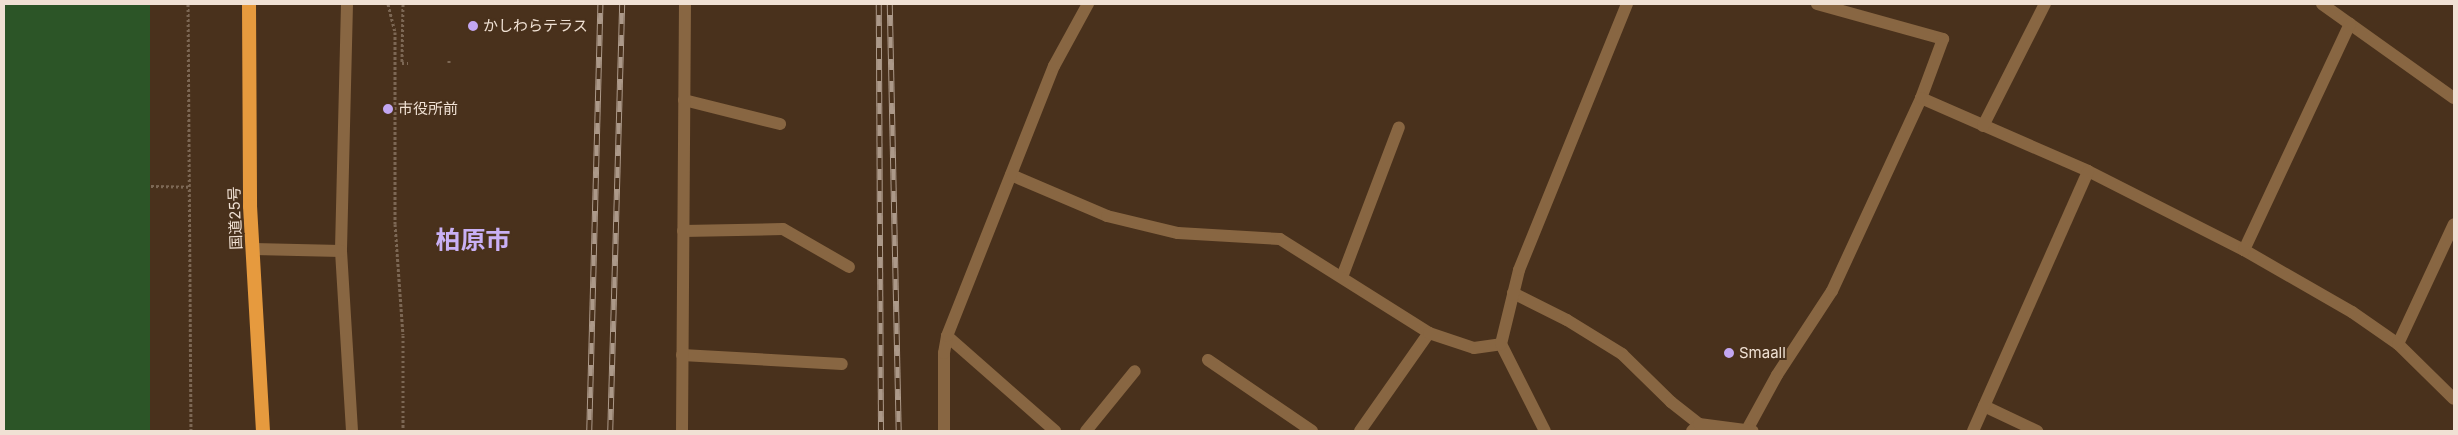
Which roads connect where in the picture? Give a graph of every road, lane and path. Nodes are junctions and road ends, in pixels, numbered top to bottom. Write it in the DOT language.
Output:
graph roads {
  1 [pos="188,4"];
  2 [pos="249,4"];
  3 [pos="347,4"];
  4 [pos="388,4"];
  5 [pos="403,4"];
  6 [pos="685,4"];
  7 [pos="1088,4"];
  8 [pos="1627,4"];
  9 [pos="1817,4"];
  10 [pos="2045,4"];
  11 [pos="2322,4"];
  12 [pos="2350,24"];
  13 [pos="408,63"];
  14 [pos="1921,98"];
  15 [pos="2454,98"];
  16 [pos="684,100"];
  17 [pos="780,124"];
  18 [pos="1983,126"];
  19 [pos="1399,127"];
  20 [pos="2088,171"];
  21 [pos="1011,175"];
  22 [pos="151,186"];
  23 [pos="190,187"];
  24 [pos="2454,224"];
  25 [pos="683,231"];
  26 [pos="252,249"];
  27 [pos="2244,250"];
  28 [pos="341,251"];
  29 [pos="849,267"];
  30 [pos="1342,277"];
  31 [pos="1513,293"];
  32 [pos="1429,333"];
  33 [pos="947,336"];
  34 [pos="1501,344"];
  35 [pos="2398,344"];
  36 [pos="682,355"];
  37 [pos="1208,360"];
  38 [pos="842,364"];
  39 [pos="1135,371"];
  40 [pos="2454,399"];
  41 [pos="1984,406"];
  42 [pos="1696,428"];
  43 [pos="1750,430"];
  44 [pos="190,431"];
  45 [pos="263,431"];
  46 [pos="352,431"];
  47 [pos="403,431"];
  48 [pos="682,431"];
  49 [pos="944,431"];
  50 [pos="1056,431"];
  51 [pos="1086,431"];
  52 [pos="1312,431"];
  53 [pos="1360,431"];
  54 [pos="1545,431"];
  55 [pos="1973,431"];
  56 [pos="2037,431"];
  1 -- 23 [label="path"];
  2 -- 26 [label="highway, 国道25号"];
  3 -- 28 [label="street"];
  4 -- 47 [label="path"];
  5 -- 13 [label="path"];
  6 -- 16 [label="street"];
  7 -- 21 [label="street"];
  8 -- 31 [label="street"];
  9 -- 14 [label="street"];
  10 -- 18 [label="street"];
  11 -- 12 [label="street"];
  12 -- 15 [label="street"];
  12 -- 27 [label="street"];
  14 -- 18 [label="street"];
  14 -- 43 [label="street"];
  16 -- 17 [label="street"];
  16 -- 25 [label="street"];
  18 -- 20 [label="street"];
  19 -- 30 [label="street"];
  20 -- 27 [label="street"];
  20 -- 41 [label="street"];
  21 -- 30 [label="street"];
  21 -- 33 [label="street"];
  22 -- 23 [label="path"];
  23 -- 44 [label="path"];
  24 -- 35 [label="street"];
  25 -- 29 [label="street"];
  25 -- 36 [label="street"];
  26 -- 28 [label="street"];
  26 -- 45 [label="highway, 国道25号"];
  27 -- 35 [label="street"];
  28 -- 46 [label="street"];
  30 -- 32 [label="street"];
  31 -- 34 [label="street"];
  31 -- 42 [label="street"];
  32 -- 34 [label="street"];
  32 -- 53 [label="street"];
  33 -- 49 [label="street"];
  33 -- 50 [label="street"];
  34 -- 54 [label="street"];
  35 -- 40 [label="street"];
  36 -- 38 [label="street"];
  36 -- 48 [label="street"];
  37 -- 52 [label="street"];
  39 -- 51 [label="street"];
  41 -- 55 [label="street"];
  41 -- 56 [label="street"];
  42 -- 43 [label="street"];
}
